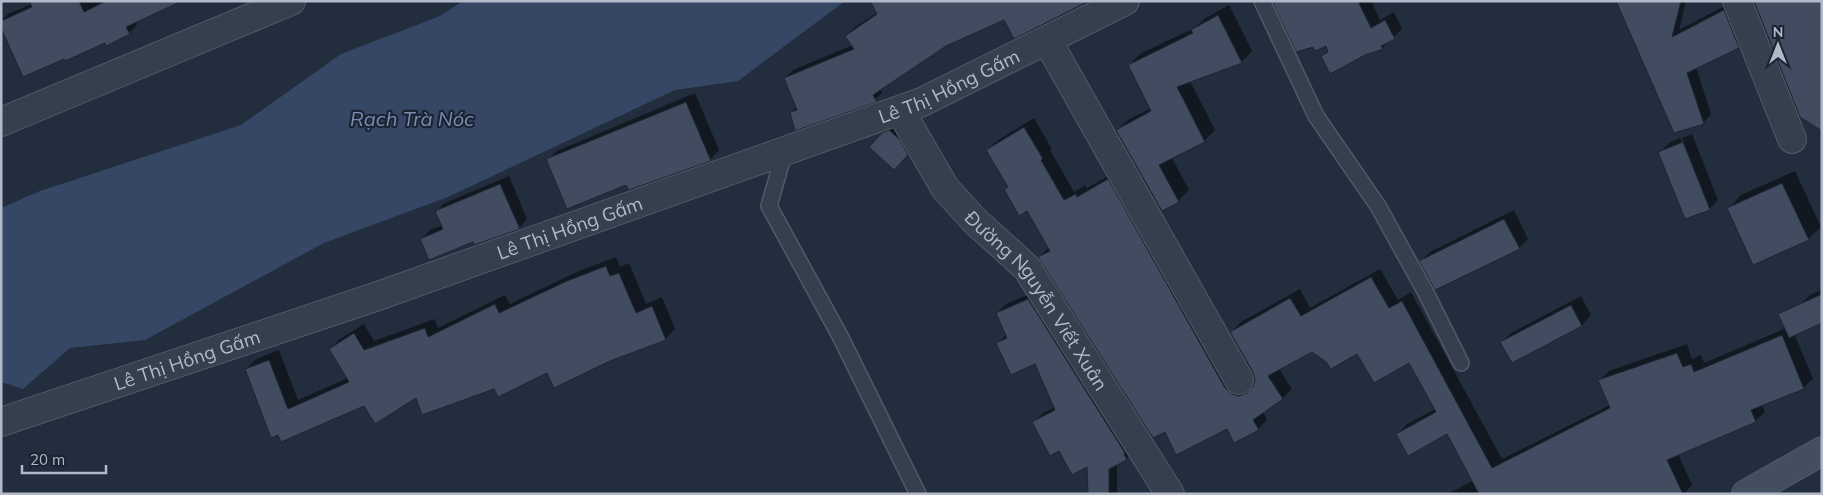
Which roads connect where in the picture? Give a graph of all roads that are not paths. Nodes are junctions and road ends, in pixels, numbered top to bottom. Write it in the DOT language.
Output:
graph roads {
  1 [pos="291,1"];
  2 [pos="1126,1"];
  3 [pos="1262,1"];
  4 [pos="1736,1"];
  5 [pos="1047,40"];
  6 [pos="900,110"];
  7 [pos="1,122"];
  8 [pos="1792,139"];
  9 [pos="785,150"];
  10 [pos="1461,363"];
  11 [pos="1239,380"];
  12 [pos="1,422"];
  13 [pos="1822,451"];
  14 [pos="918,494"];
  15 [pos="1170,494"];
  16 [pos="1746,494"];
  1 -- 7 [label="street"];
  2 -- 5 [label="street, Lê Thị Hồng Gấm"];
  3 -- 10 [label="lane"];
  4 -- 8 [label="street"];
  5 -- 6 [label="street, Lê Thị Hồng Gấm"];
  5 -- 11 [label="street"];
  6 -- 9 [label="street, Lê Thị Hồng Gấm"];
  6 -- 15 [label="street, Đường Nguyễn Viết Xuân"];
  9 -- 12 [label="street, Lê Thị Hồng Gấm"];
  9 -- 14 [label="lane"];
  13 -- 16 [label="street"];
}
